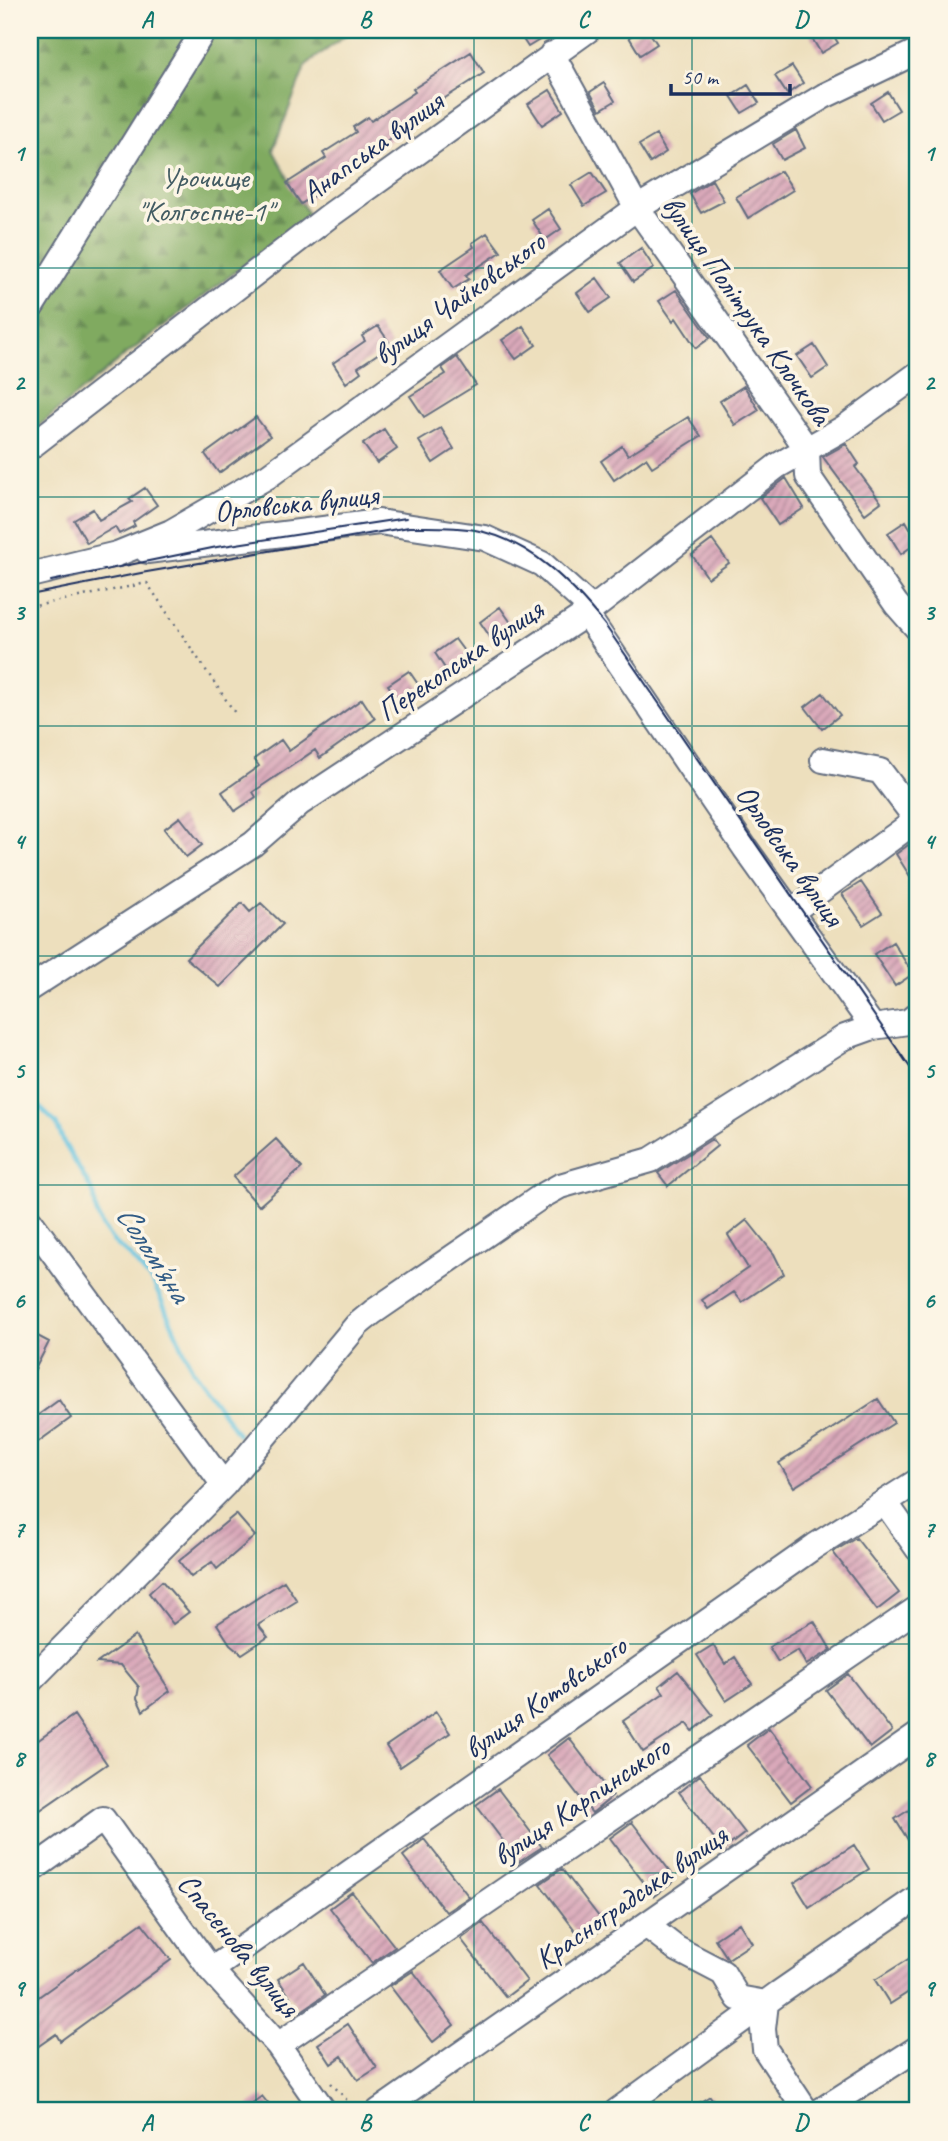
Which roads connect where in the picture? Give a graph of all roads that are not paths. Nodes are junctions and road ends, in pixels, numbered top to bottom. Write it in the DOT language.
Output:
graph roads {
  1 [pos="204,30"];
  2 [pos="588,30"];
  3 [pos="918,51"];
  4 [pos="552,54"];
  5 [pos="637,208"];
  6 [pos="30,309"];
  7 [pos="918,374"];
  8 [pos="30,447"];
  9 [pos="807,449"];
  10 [pos="108,556"];
  11 [pos="30,575"];
  12 [pos="589,612"];
  13 [pos="918,629"];
  14 [pos="823,760"];
  15 [pos="918,819"];
  16 [pos="790,912"];
  17 [pos="30,988"];
  18 [pos="915,1024"];
  19 [pos="873,1027"];
  20 [pos="30,1221"];
  21 [pos="918,1481"];
  22 [pos="224,1485"];
  23 [pos="885,1502"];
  24 [pos="918,1549"];
  25 [pos="918,1608"];
  26 [pos="30,1681"];
  27 [pos="918,1735"];
  28 [pos="30,1871"];
  29 [pos="918,1897"];
  30 [pos="646,1925"];
  31 [pos="211,1970"];
  32 [pos="766,2003"];
  33 [pos="278,2045"];
  34 [pos="918,2048"];
  35 [pos="324,2111"];
  36 [pos="379,2111"];
  37 [pos="617,2111"];
  38 [pos="818,2111"];
  1 -- 6 [label="street"];
  2 -- 4 [label="street, Анапська вулиця"];
  3 -- 5 [label="street, вулиця Чайковського"];
  4 -- 5 [label="street, вулиця Політрука Клочкова"];
  4 -- 8 [label="street, Анапська вулиця"];
  5 -- 9 [label="street, вулиця Політрука Клочкова"];
  5 -- 10 [label="street, вулиця Чайковського"];
  7 -- 9 [label="street, Перекопська вулиця"];
  9 -- 12 [label="street, Перекопська вулиця"];
  9 -- 13 [label="street, вулиця Політрука Клочкова"];
  10 -- 11 [label="street, вулиця Чайковського"];
  10 -- 12 [label="street, Орловська вулиця"];
  12 -- 16 [label="street, Орловська вулиця"];
  12 -- 17 [label="street, Перекопська вулиця"];
  14 -- 15 [label="street"];
  15 -- 16 [label="street"];
  16 -- 19 [label="street, Орловська вулиця"];
  18 -- 19 [label="street"];
  19 -- 22 [label="street"];
  20 -- 22 [label="street"];
  21 -- 23 [label="street, вулиця Котовського"];
  22 -- 26 [label="street"];
  23 -- 24 [label="street"];
  23 -- 31 [label="street, вулиця Котовського"];
  25 -- 33 [label="street, вулиця Карпинського"];
  27 -- 30 [label="street, Красноградська вулиця"];
  28 -- 31 [label="street, Спасенова вулиця"];
  29 -- 32 [label="street"];
  30 -- 32 [label="street"];
  30 -- 36 [label="street, Красноградська вулиця"];
  31 -- 33 [label="street, Спасенова вулиця"];
  32 -- 37 [label="street"];
  32 -- 38 [label="street"];
  33 -- 35 [label="street, Спасенова вулиця"];
  34 -- 38 [label="street"];
}
